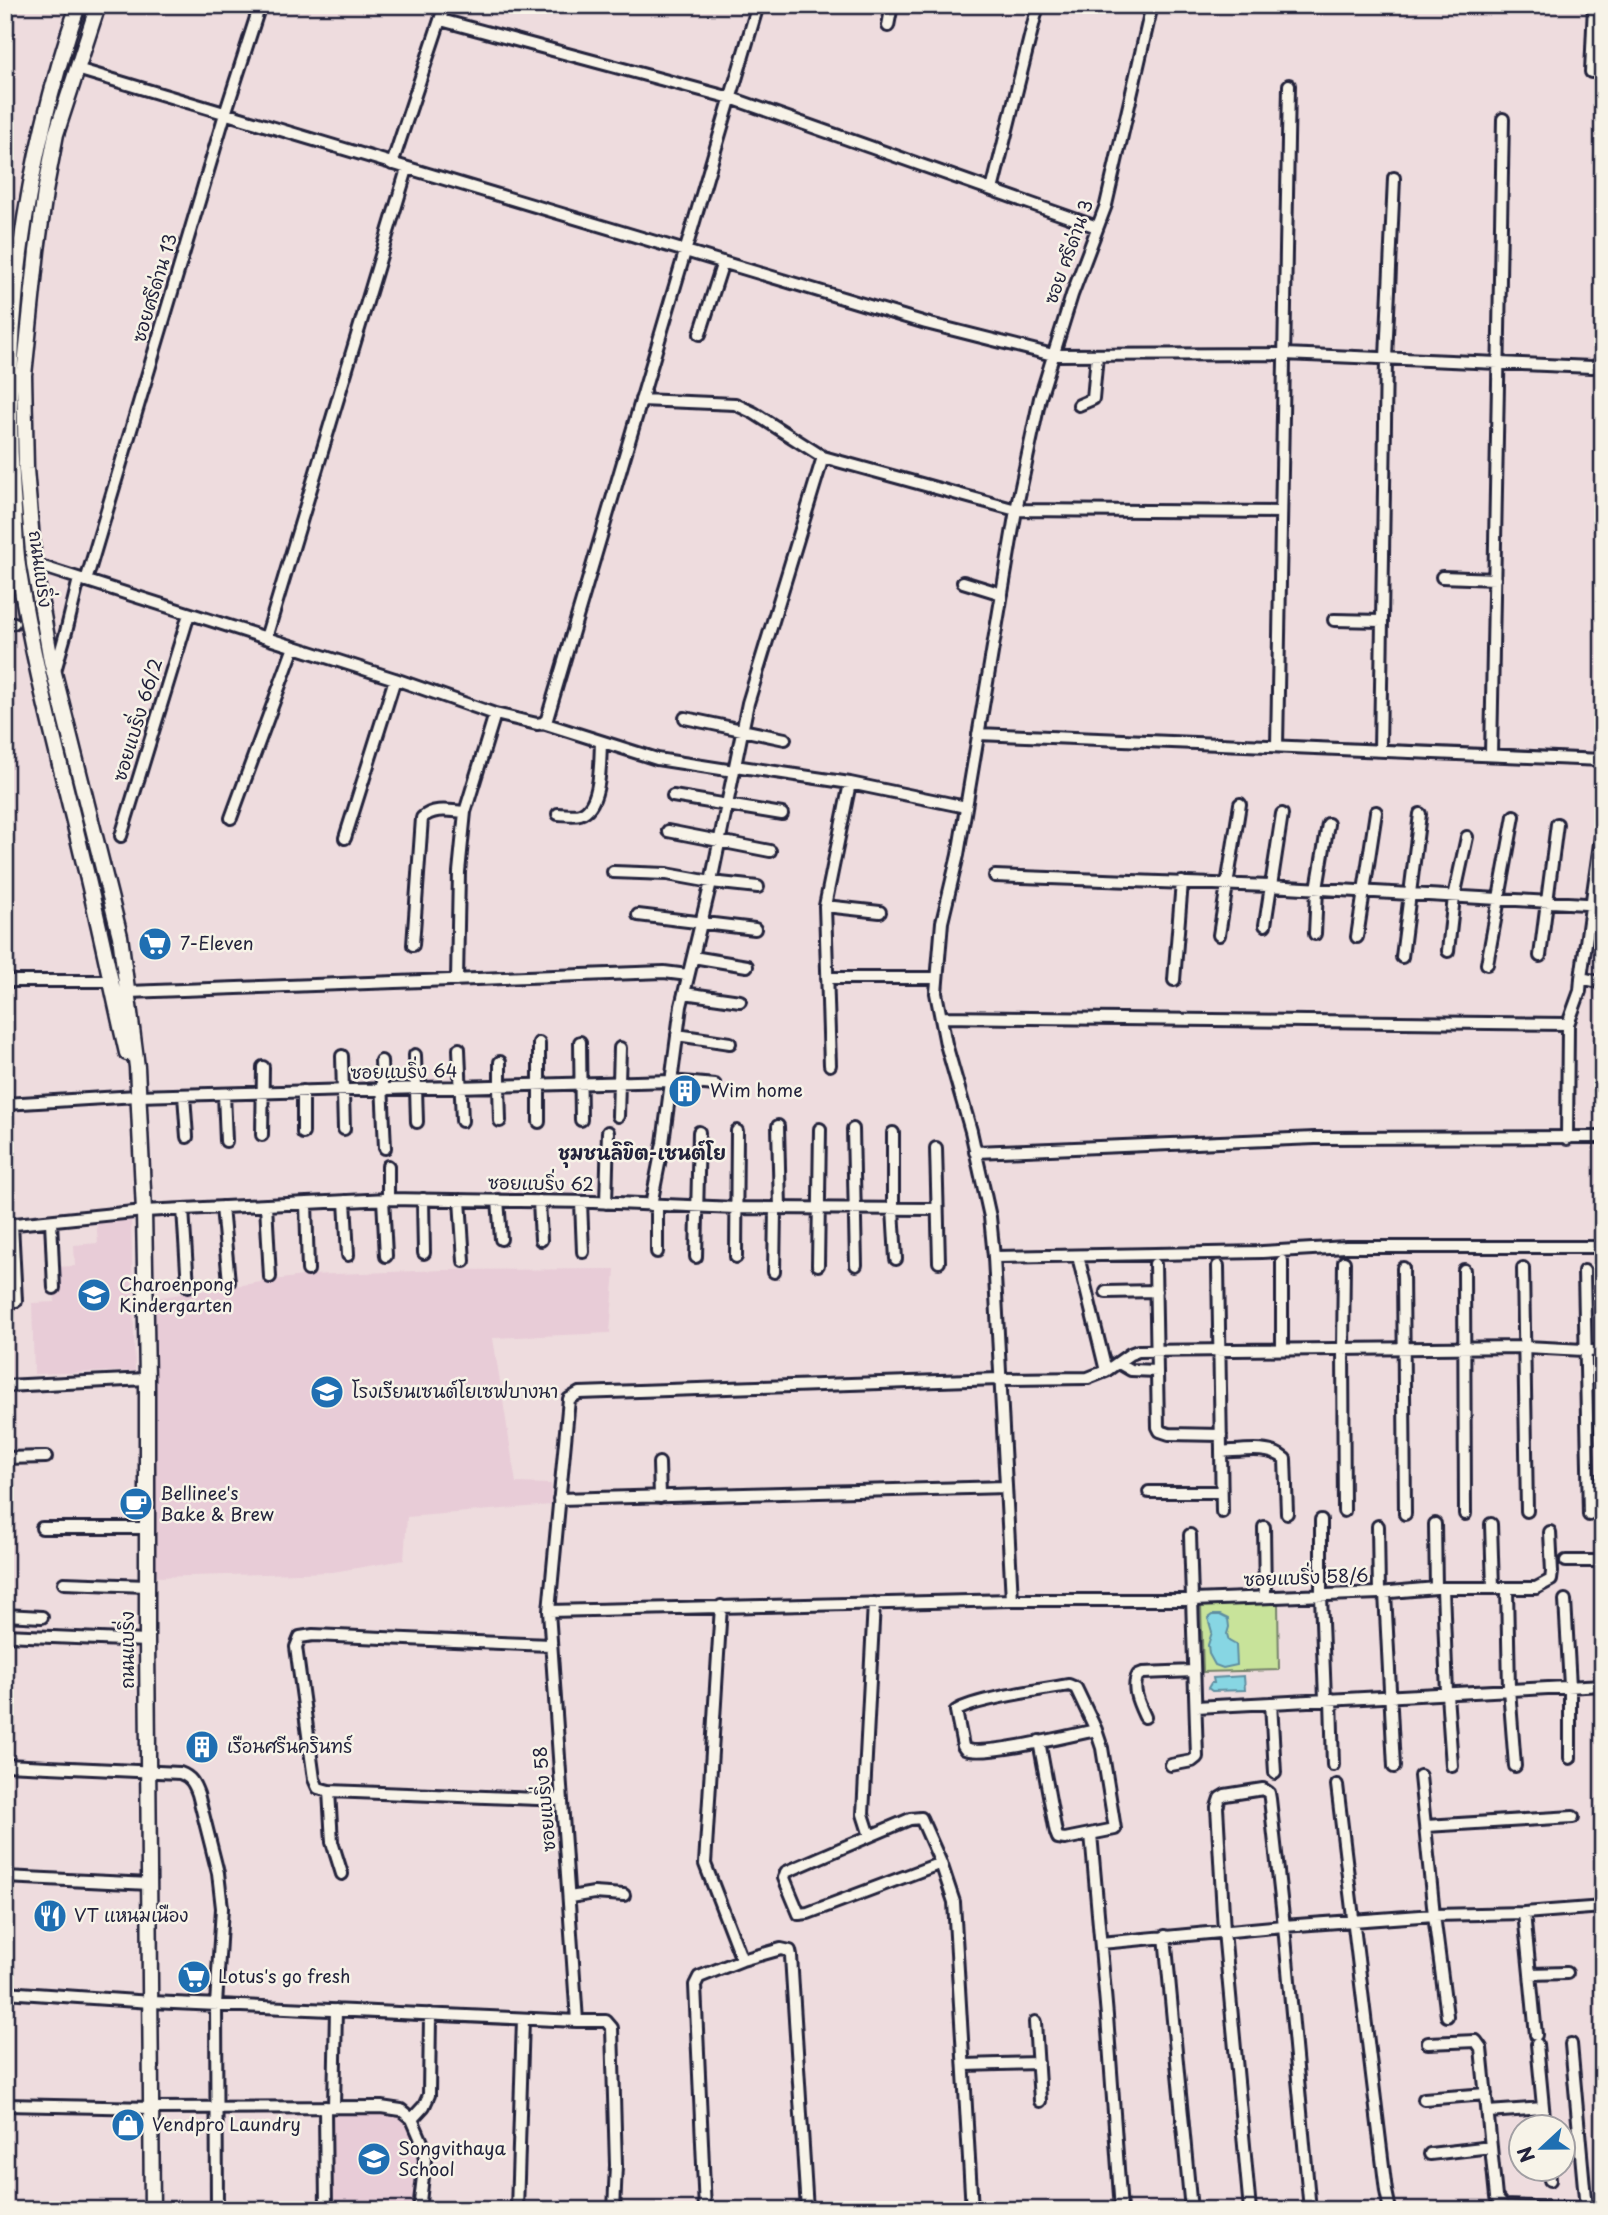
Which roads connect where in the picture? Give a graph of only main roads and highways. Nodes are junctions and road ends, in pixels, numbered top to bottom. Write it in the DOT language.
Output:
graph roads {
  1 [pos="78,5"];
  2 [pos="98,5"];
  3 [pos="8,359"];
  4 [pos="7,402"];
  5 [pos="11,561"];
  6 [pos="137,1094"];
  7 [pos="152,2210"];
  1 -- 3 [label="main road, ถนนแบริ่ง"];
  2 -- 6 [label="main road, ถนนแบริ่ง"];
  3 -- 4 [label="main road, ถนนแบริ่ง"];
  4 -- 5 [label="main road, ถนนแบริ่ง"];
  5 -- 6 [label="main road, ถนนแบริ่ง"];
  6 -- 7 [label="main road, ถนนแบริ่ง"];
}
